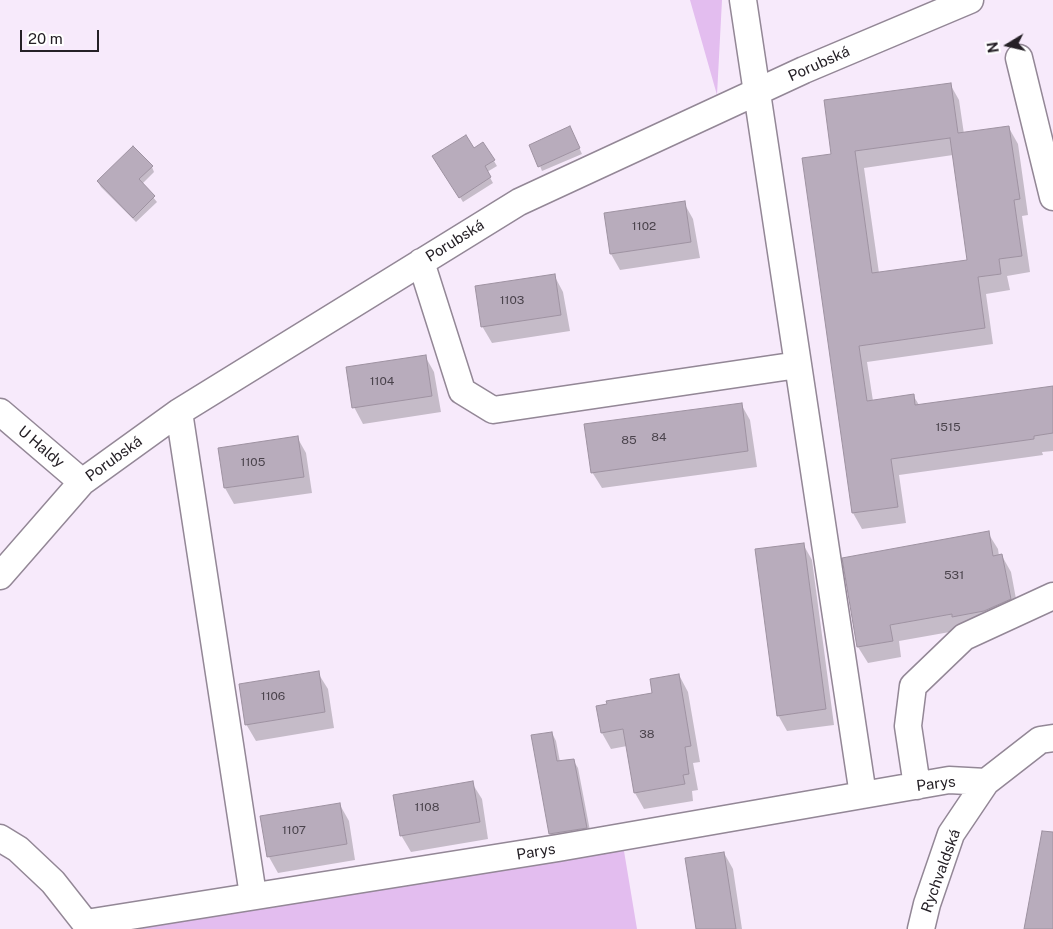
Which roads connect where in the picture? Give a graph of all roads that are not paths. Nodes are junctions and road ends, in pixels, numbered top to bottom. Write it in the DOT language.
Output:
graph roads {
  1 [pos="743,0"];
  2 [pos="970,0"];
  3 [pos="1019,58"];
  4 [pos="756,92"];
  5 [pos="1053,197"];
  6 [pos="421,262"];
  7 [pos="798,365"];
  8 [pos="0,412"];
  9 [pos="179,412"];
  10 [pos="82,482"];
  11 [pos="0,576"];
  12 [pos="1053,596"];
  13 [pos="1053,738"];
  14 [pos="986,782"];
  15 [pos="917,786"];
  16 [pos="863,795"];
  17 [pos="0,838"];
  18 [pos="253,895"];
  19 [pos="88,926"];
  20 [pos="921,929"];
  1 -- 4 [label="street"];
  2 -- 4 [label="street, Porubská"];
  3 -- 5 [label="street"];
  4 -- 6 [label="street, Porubská"];
  4 -- 7 [label="street"];
  6 -- 7 [label="street"];
  6 -- 9 [label="street, Porubská"];
  7 -- 16 [label="street"];
  8 -- 10 [label="street, U Haldy"];
  9 -- 10 [label="street, Porubská"];
  9 -- 18 [label="street"];
  10 -- 11 [label="street, Porubská"];
  12 -- 15 [label="street"];
  13 -- 14 [label="street, Rychvaldská"];
  14 -- 15 [label="street, Parys"];
  14 -- 20 [label="street, Rychvaldská"];
  15 -- 16 [label="street, Parys"];
  16 -- 18 [label="street, Parys"];
  17 -- 19 [label="street"];
  18 -- 19 [label="street, Parys"];
}
